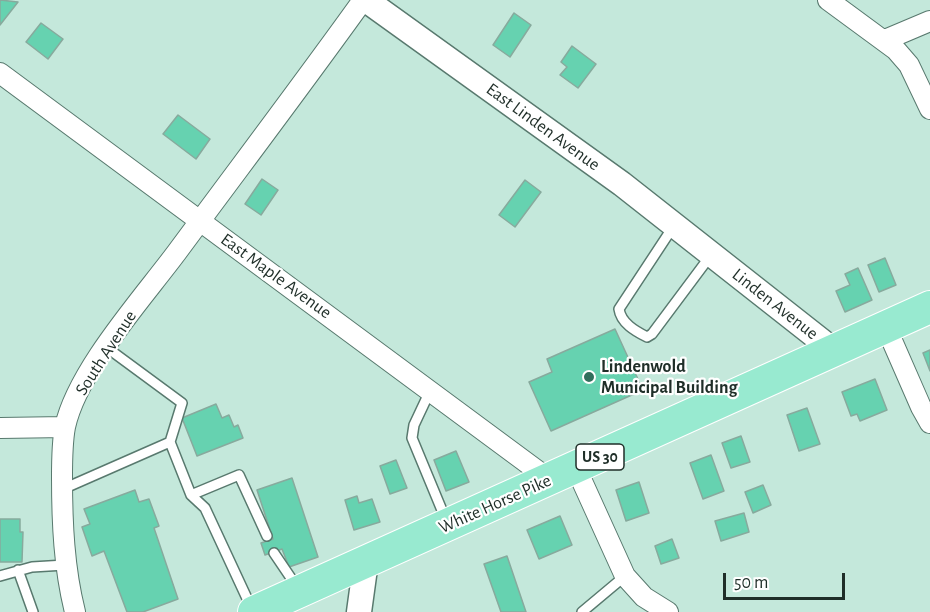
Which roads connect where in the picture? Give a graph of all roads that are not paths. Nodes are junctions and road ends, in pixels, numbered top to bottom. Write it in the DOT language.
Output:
graph roads {
  1 [pos="364,0"];
  2 [pos="828,0"];
  3 [pos="930,21"];
  4 [pos="885,40"];
  5 [pos="0,74"];
  6 [pos="930,109"];
  7 [pos="200,220"];
  8 [pos="674,225"];
  9 [pos="715,256"];
  10 [pos="930,307"];
  11 [pos="886,327"];
  12 [pos="106,347"];
  13 [pos="833,350"];
  14 [pos="431,390"];
  15 [pos="930,423"];
  16 [pos="65,427"];
  17 [pos="0,428"];
  18 [pos="170,442"];
  19 [pos="563,474"];
  20 [pos="62,490"];
  21 [pos="191,495"];
  22 [pos="448,525"];
  23 [pos="267,536"];
  24 [pos="274,553"];
  25 [pos="366,561"];
  26 [pos="66,565"];
  27 [pos="18,570"];
  28 [pos="0,576"];
  29 [pos="625,576"];
  30 [pos="300,592"];
  31 [pos="33,612"];
  32 [pos="75,612"];
  33 [pos="254,612"];
  34 [pos="359,612"];
  35 [pos="582,612"];
  36 [pos="668,612"];
  1 -- 7 [label="street, South Avenue"];
  1 -- 8 [label="street, East Linden Avenue"];
  2 -- 4 [label="street"];
  3 -- 4 [label="street"];
  4 -- 6 [label="street"];
  5 -- 7 [label="street, East Maple Avenue"];
  7 -- 12 [label="street, South Avenue"];
  7 -- 14 [label="street, East Maple Avenue"];
  8 -- 9 [label="street, East Linden Avenue"];
  8 -- 9 [label="lane"];
  9 -- 13 [label="street, Linden Avenue"];
  10 -- 11 [label="highway, US 30"];
  11 -- 13 [label="highway, US 30"];
  11 -- 15 [label="street"];
  12 -- 16 [label="street, South Avenue"];
  12 -- 18 [label="lane"];
  13 -- 19 [label="highway, White Horse Pike / US 30"];
  14 -- 19 [label="street, East Maple Avenue"];
  14 -- 22 [label="lane"];
  16 -- 17 [label="street"];
  16 -- 20 [label="street, South Avenue"];
  18 -- 20 [label="lane"];
  18 -- 21 [label="lane"];
  19 -- 22 [label="highway, White Horse Pike / US 30"];
  19 -- 29 [label="street"];
  20 -- 26 [label="street, South Avenue"];
  21 -- 23 [label="lane"];
  21 -- 33 [label="lane"];
  22 -- 25 [label="highway, White Horse Pike / US 30"];
  24 -- 30 [label="lane"];
  25 -- 30 [label="highway, White Horse Pike / US 30"];
  25 -- 34 [label="street"];
  26 -- 27 [label="lane"];
  26 -- 32 [label="street, South Avenue"];
  27 -- 28 [label="lane"];
  27 -- 31 [label="lane"];
  29 -- 35 [label="lane"];
  29 -- 36 [label="street"];
  30 -- 33 [label="highway, White Horse Pike / US 30"];
}
